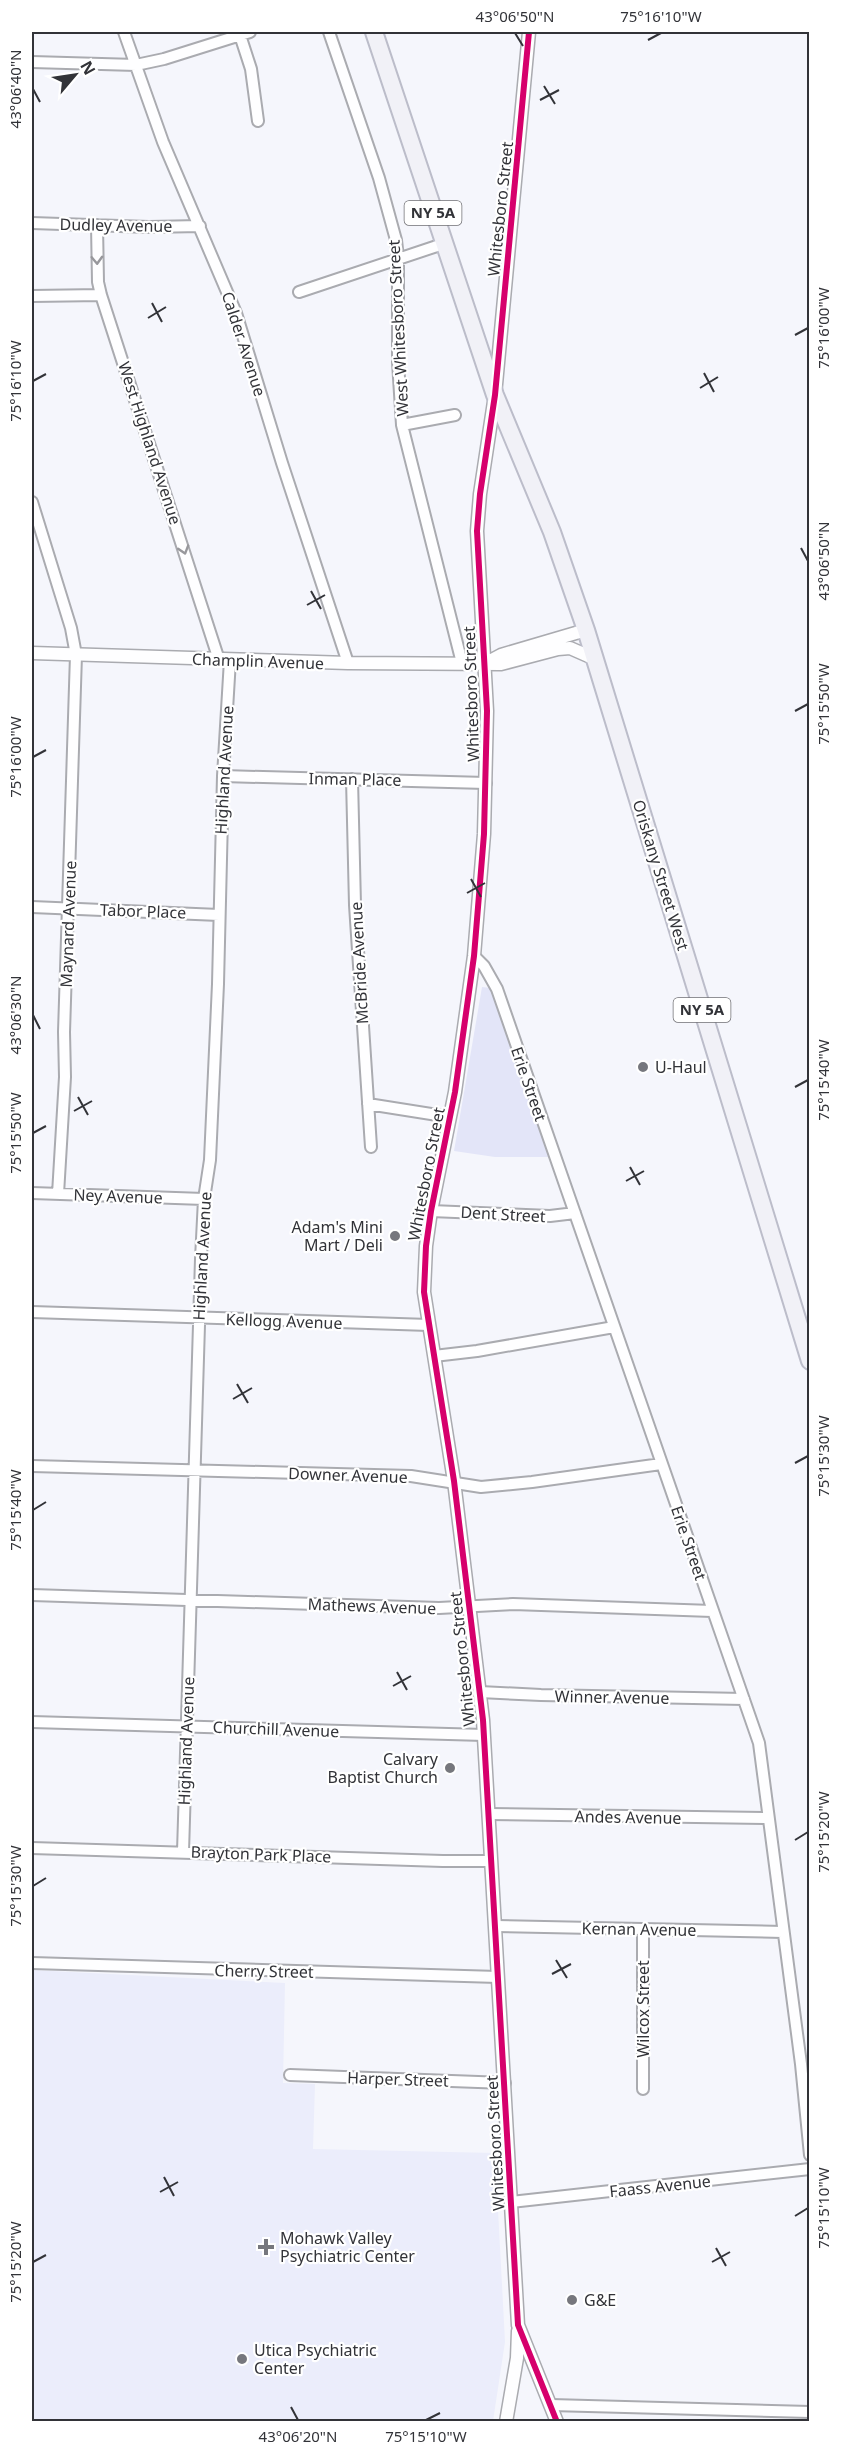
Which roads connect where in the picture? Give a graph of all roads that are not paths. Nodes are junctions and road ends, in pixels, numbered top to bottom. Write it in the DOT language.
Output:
graph roads {
  1 [pos="124,32"];
  2 [pos="329,32"];
  3 [pos="374,32"];
  4 [pos="529,32"];
  5 [pos="243,33"];
  6 [pos="32,62"];
  7 [pos="136,65"];
  8 [pos="258,121"];
  9 [pos="32,223"];
  10 [pos="98,225"];
  11 [pos="200,226"];
  12 [pos="443,244"];
  13 [pos="398,258"];
  14 [pos="299,292"];
  15 [pos="101,295"];
  16 [pos="32,296"];
  17 [pos="495,395"];
  18 [pos="455,415"];
  19 [pos="402,425"];
  20 [pos="32,502"];
  21 [pos="586,630"];
  22 [pos="32,653"];
  23 [pos="76,655"];
  24 [pos="595,659"];
  25 [pos="224,660"];
  26 [pos="348,663"];
  27 [pos="462,663"];
  28 [pos="485,663"];
  29 [pos="223,776"];
  30 [pos="351,779"];
  31 [pos="486,783"];
  32 [pos="32,907"];
  33 [pos="69,908"];
  34 [pos="219,915"];
  35 [pos="474,956"];
  36 [pos="368,1104"];
  37 [pos="450,1117"];
  38 [pos="371,1147"];
  39 [pos="32,1193"];
  40 [pos="58,1194"];
  41 [pos="204,1199"];
  42 [pos="431,1210"];
  43 [pos="575,1213"];
  44 [pos="32,1312"];
  45 [pos="198,1318"];
  46 [pos="429,1325"];
  47 [pos="614,1327"];
  48 [pos="434,1356"];
  49 [pos="810,1361"];
  50 [pos="661,1464"];
  51 [pos="32,1466"];
  52 [pos="194,1471"];
  53 [pos="454,1481"];
  54 [pos="32,1595"];
  55 [pos="191,1601"];
  56 [pos="470,1606"];
  57 [pos="712,1611"];
  58 [pos="480,1692"];
  59 [pos="744,1699"];
  60 [pos="32,1722"];
  61 [pos="186,1726"];
  62 [pos="484,1735"];
  63 [pos="488,1814"];
  64 [pos="768,1818"];
  65 [pos="32,1848"];
  66 [pos="183,1852"];
  67 [pos="491,1861"];
  68 [pos="495,1926"];
  69 [pos="643,1929"];
  70 [pos="783,1932"];
  71 [pos="32,1963"];
  72 [pos="498,1977"];
  73 [pos="290,2075"];
  74 [pos="505,2083"];
  75 [pos="643,2089"];
  76 [pos="810,2155"];
  77 [pos="810,2169"];
  78 [pos="511,2202"];
  79 [pos="518,2325"];
  80 [pos="551,2405"];
  81 [pos="810,2412"];
  82 [pos="702,2416"];
  83 [pos="506,2421"];
  84 [pos="557,2421"];
  1 -- 7 [label="street, Calder Avenue"];
  2 -- 13 [label="street, West Whitesboro Street"];
  3 -- 12 [label="main road, NY 5A"];
  4 -- 17 [label="street, Whitesboro Street"];
  5 -- 7 [label="street"];
  5 -- 8 [label="street"];
  6 -- 7 [label="street"];
  7 -- 11 [label="street, Calder Avenue"];
  9 -- 10 [label="street, Dudley Avenue"];
  10 -- 11 [label="street, Dudley Avenue"];
  10 -- 15 [label="street, West Highland Avenue, one-way"];
  11 -- 26 [label="street, Calder Avenue"];
  12 -- 13 [label="street"];
  12 -- 17 [label="main road, NY 5A"];
  13 -- 14 [label="street"];
  13 -- 19 [label="street, West Whitesboro Street"];
  15 -- 16 [label="street"];
  15 -- 25 [label="street, West Highland Avenue, one-way"];
  17 -- 21 [label="main road, Oriskany Street West / NY 5A"];
  17 -- 28 [label="street, Whitesboro Street"];
  18 -- 19 [label="street"];
  19 -- 27 [label="street, West Whitesboro Street"];
  20 -- 23 [label="street, Maynard Avenue"];
  21 -- 24 [label="main road, Oriskany Street West / NY 5A"];
  21 -- 28 [label="street, Champlin Avenue"];
  22 -- 23 [label="street, Champlin Avenue"];
  23 -- 25 [label="street, Champlin Avenue"];
  23 -- 33 [label="street, Maynard Avenue"];
  24 -- 28 [label="street, Champlin Avenue"];
  24 -- 49 [label="main road, Oriskany Street West / NY 5A"];
  25 -- 26 [label="street, Champlin Avenue"];
  25 -- 29 [label="street, Highland Avenue"];
  26 -- 27 [label="street, Champlin Avenue"];
  27 -- 28 [label="street, Champlin Avenue"];
  28 -- 31 [label="street, Whitesboro Street"];
  29 -- 30 [label="street, Inman Place"];
  29 -- 34 [label="street, Highland Avenue"];
  30 -- 31 [label="street, Inman Place"];
  30 -- 36 [label="street, McBride Avenue"];
  31 -- 35 [label="street, Whitesboro Street"];
  32 -- 33 [label="street, Tabor Place"];
  33 -- 34 [label="street, Tabor Place"];
  33 -- 40 [label="street, Maynard Avenue"];
  34 -- 41 [label="street, Highland Avenue"];
  35 -- 37 [label="street, Whitesboro Street"];
  35 -- 43 [label="street, Erie Street"];
  36 -- 37 [label="street"];
  36 -- 38 [label="street, McBride Avenue"];
  37 -- 42 [label="street, Whitesboro Street"];
  39 -- 40 [label="street, Ney Avenue"];
  40 -- 41 [label="street, Ney Avenue"];
  41 -- 45 [label="street, Highland Avenue"];
  42 -- 43 [label="street, Dent Street"];
  42 -- 46 [label="street, Whitesboro Street"];
  43 -- 47 [label="street, Erie Street"];
  44 -- 45 [label="street, Kellogg Avenue"];
  45 -- 46 [label="street, Kellogg Avenue"];
  45 -- 52 [label="street, Highland Avenue"];
  46 -- 48 [label="street, Whitesboro Street"];
  47 -- 48 [label="street"];
  47 -- 50 [label="street, Erie Street"];
  48 -- 53 [label="street, Whitesboro Street"];
  50 -- 53 [label="street, Downer Avenue"];
  50 -- 57 [label="street, Erie Street"];
  51 -- 52 [label="street, Downer Avenue"];
  52 -- 53 [label="street, Downer Avenue"];
  52 -- 55 [label="street, Highland Avenue"];
  53 -- 56 [label="street, Whitesboro Street"];
  54 -- 55 [label="street, Mathews Avenue"];
  55 -- 56 [label="street, Mathews Avenue"];
  55 -- 61 [label="street, Highland Avenue"];
  56 -- 57 [label="street, Mathews Avenue"];
  56 -- 58 [label="street, Whitesboro Street"];
  57 -- 59 [label="street, Erie Street"];
  58 -- 59 [label="street, Winner Avenue"];
  58 -- 62 [label="street, Whitesboro Street"];
  59 -- 64 [label="street, Erie Street"];
  60 -- 61 [label="street, Churchill Avenue"];
  61 -- 62 [label="street, Churchill Avenue"];
  61 -- 66 [label="street, Highland Avenue"];
  62 -- 63 [label="street, Whitesboro Street"];
  63 -- 64 [label="street, Andes Avenue"];
  63 -- 67 [label="street, Whitesboro Street"];
  64 -- 70 [label="street, Erie Street"];
  65 -- 66 [label="street, Brayton Park Place"];
  66 -- 67 [label="street, Brayton Park Place"];
  67 -- 68 [label="street, Whitesboro Street"];
  68 -- 69 [label="street, Kernan Avenue"];
  68 -- 72 [label="street, Whitesboro Street"];
  69 -- 70 [label="street, Kernan Avenue"];
  69 -- 75 [label="street, Wilcox Street"];
  70 -- 76 [label="street, Erie Street"];
  71 -- 72 [label="street, Cherry Street"];
  72 -- 74 [label="street, Whitesboro Street"];
  73 -- 74 [label="street, Harper Street"];
  74 -- 78 [label="street, Whitesboro Street"];
  77 -- 78 [label="street, Faass Avenue"];
  78 -- 79 [label="street, Whitesboro Street"];
  79 -- 80 [label="street, Whitesboro Street"];
  79 -- 83 [label="street"];
  80 -- 82 [label="street"];
  80 -- 84 [label="street, Whitesboro Street"];
  81 -- 82 [label="street"];
}
